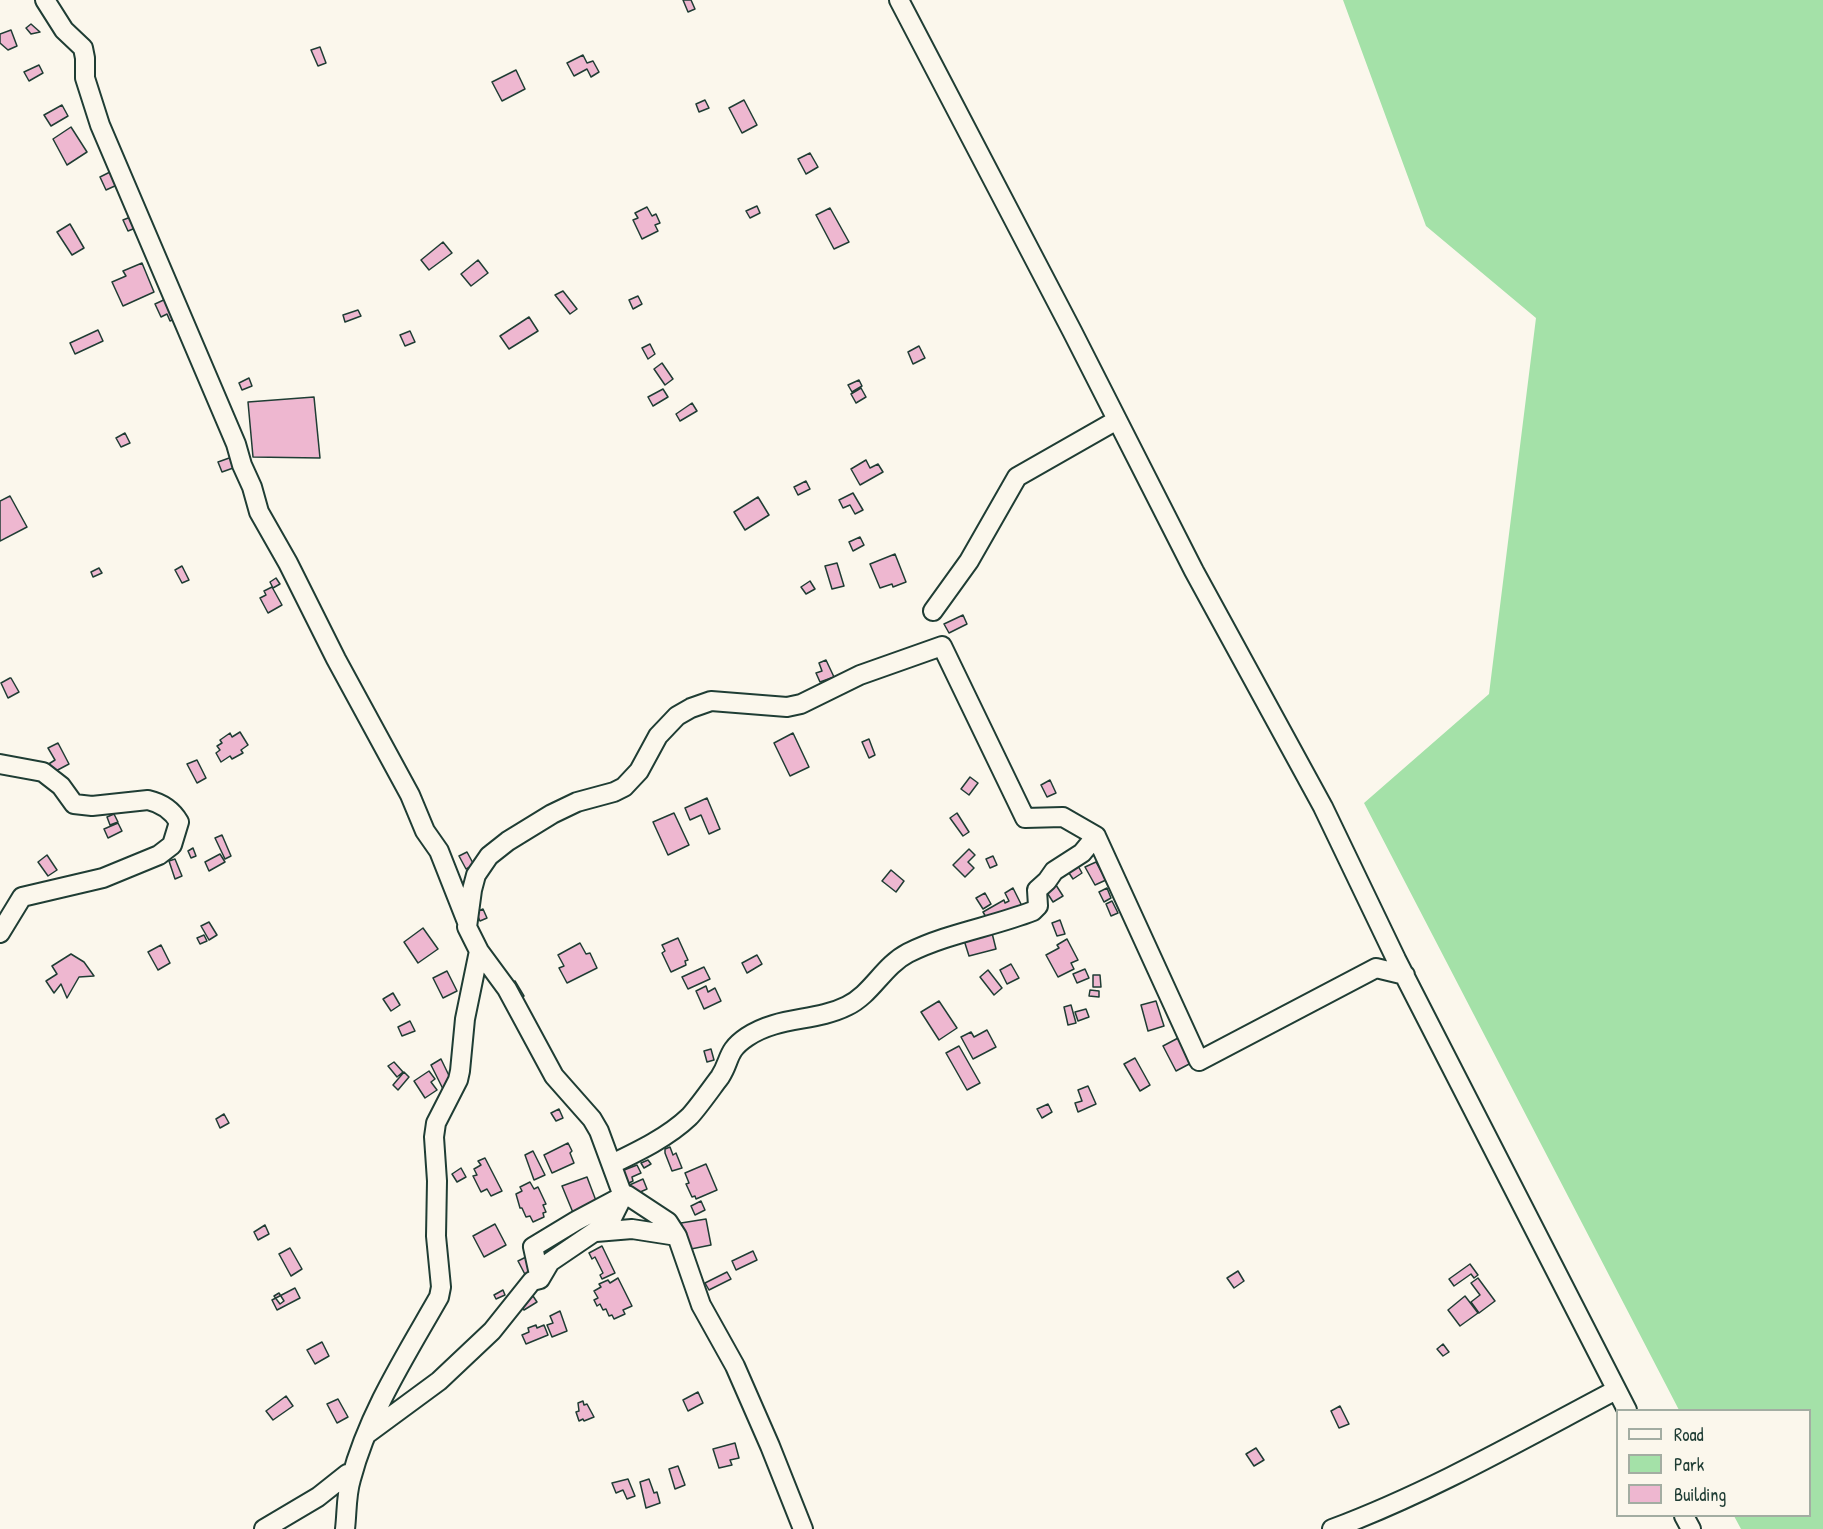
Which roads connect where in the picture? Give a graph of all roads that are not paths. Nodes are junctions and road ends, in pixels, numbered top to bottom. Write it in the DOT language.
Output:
graph roads {
  1 [pos="45,0"];
  2 [pos="900,0"];
  3 [pos="1117,420"];
  4 [pos="933,610"];
  5 [pos="0,764"];
  6 [pos="1096,836"];
  7 [pos="468,923"];
  8 [pos="0,933"];
  9 [pos="479,951"];
  10 [pos="1405,975"];
  11 [pos="612,1164"];
  12 [pos="623,1196"];
  13 [pos="596,1232"];
  14 [pos="676,1236"];
  15 [pos="540,1279"];
  16 [pos="1616,1390"];
  17 [pos="1626,1409"];
  18 [pos="366,1436"];
  19 [pos="347,1474"];
  20 [pos="264,1529"];
  21 [pos="345,1529"];
  22 [pos="803,1529"];
  23 [pos="1332,1529"];
  1 -- 7 [label="street"];
  2 -- 3 [label="street"];
  3 -- 4 [label="street"];
  3 -- 10 [label="street"];
  5 -- 8 [label="street"];
  6 -- 7 [label="street"];
  6 -- 10 [label="street"];
  6 -- 11 [label="street"];
  7 -- 9 [label="street"];
  9 -- 11 [label="street"];
  9 -- 18 [label="street"];
  10 -- 16 [label="street"];
  11 -- 12 [label="street"];
  12 -- 13 [label="street"];
  12 -- 14 [label="street"];
  12 -- 15 [label="street"];
  13 -- 14 [label="street"];
  13 -- 15 [label="street"];
  14 -- 22 [label="street"];
  15 -- 18 [label="street"];
  16 -- 17 [label="street"];
  16 -- 23 [label="street"];
  18 -- 21 [label="street"];
  19 -- 20 [label="street"];
}
